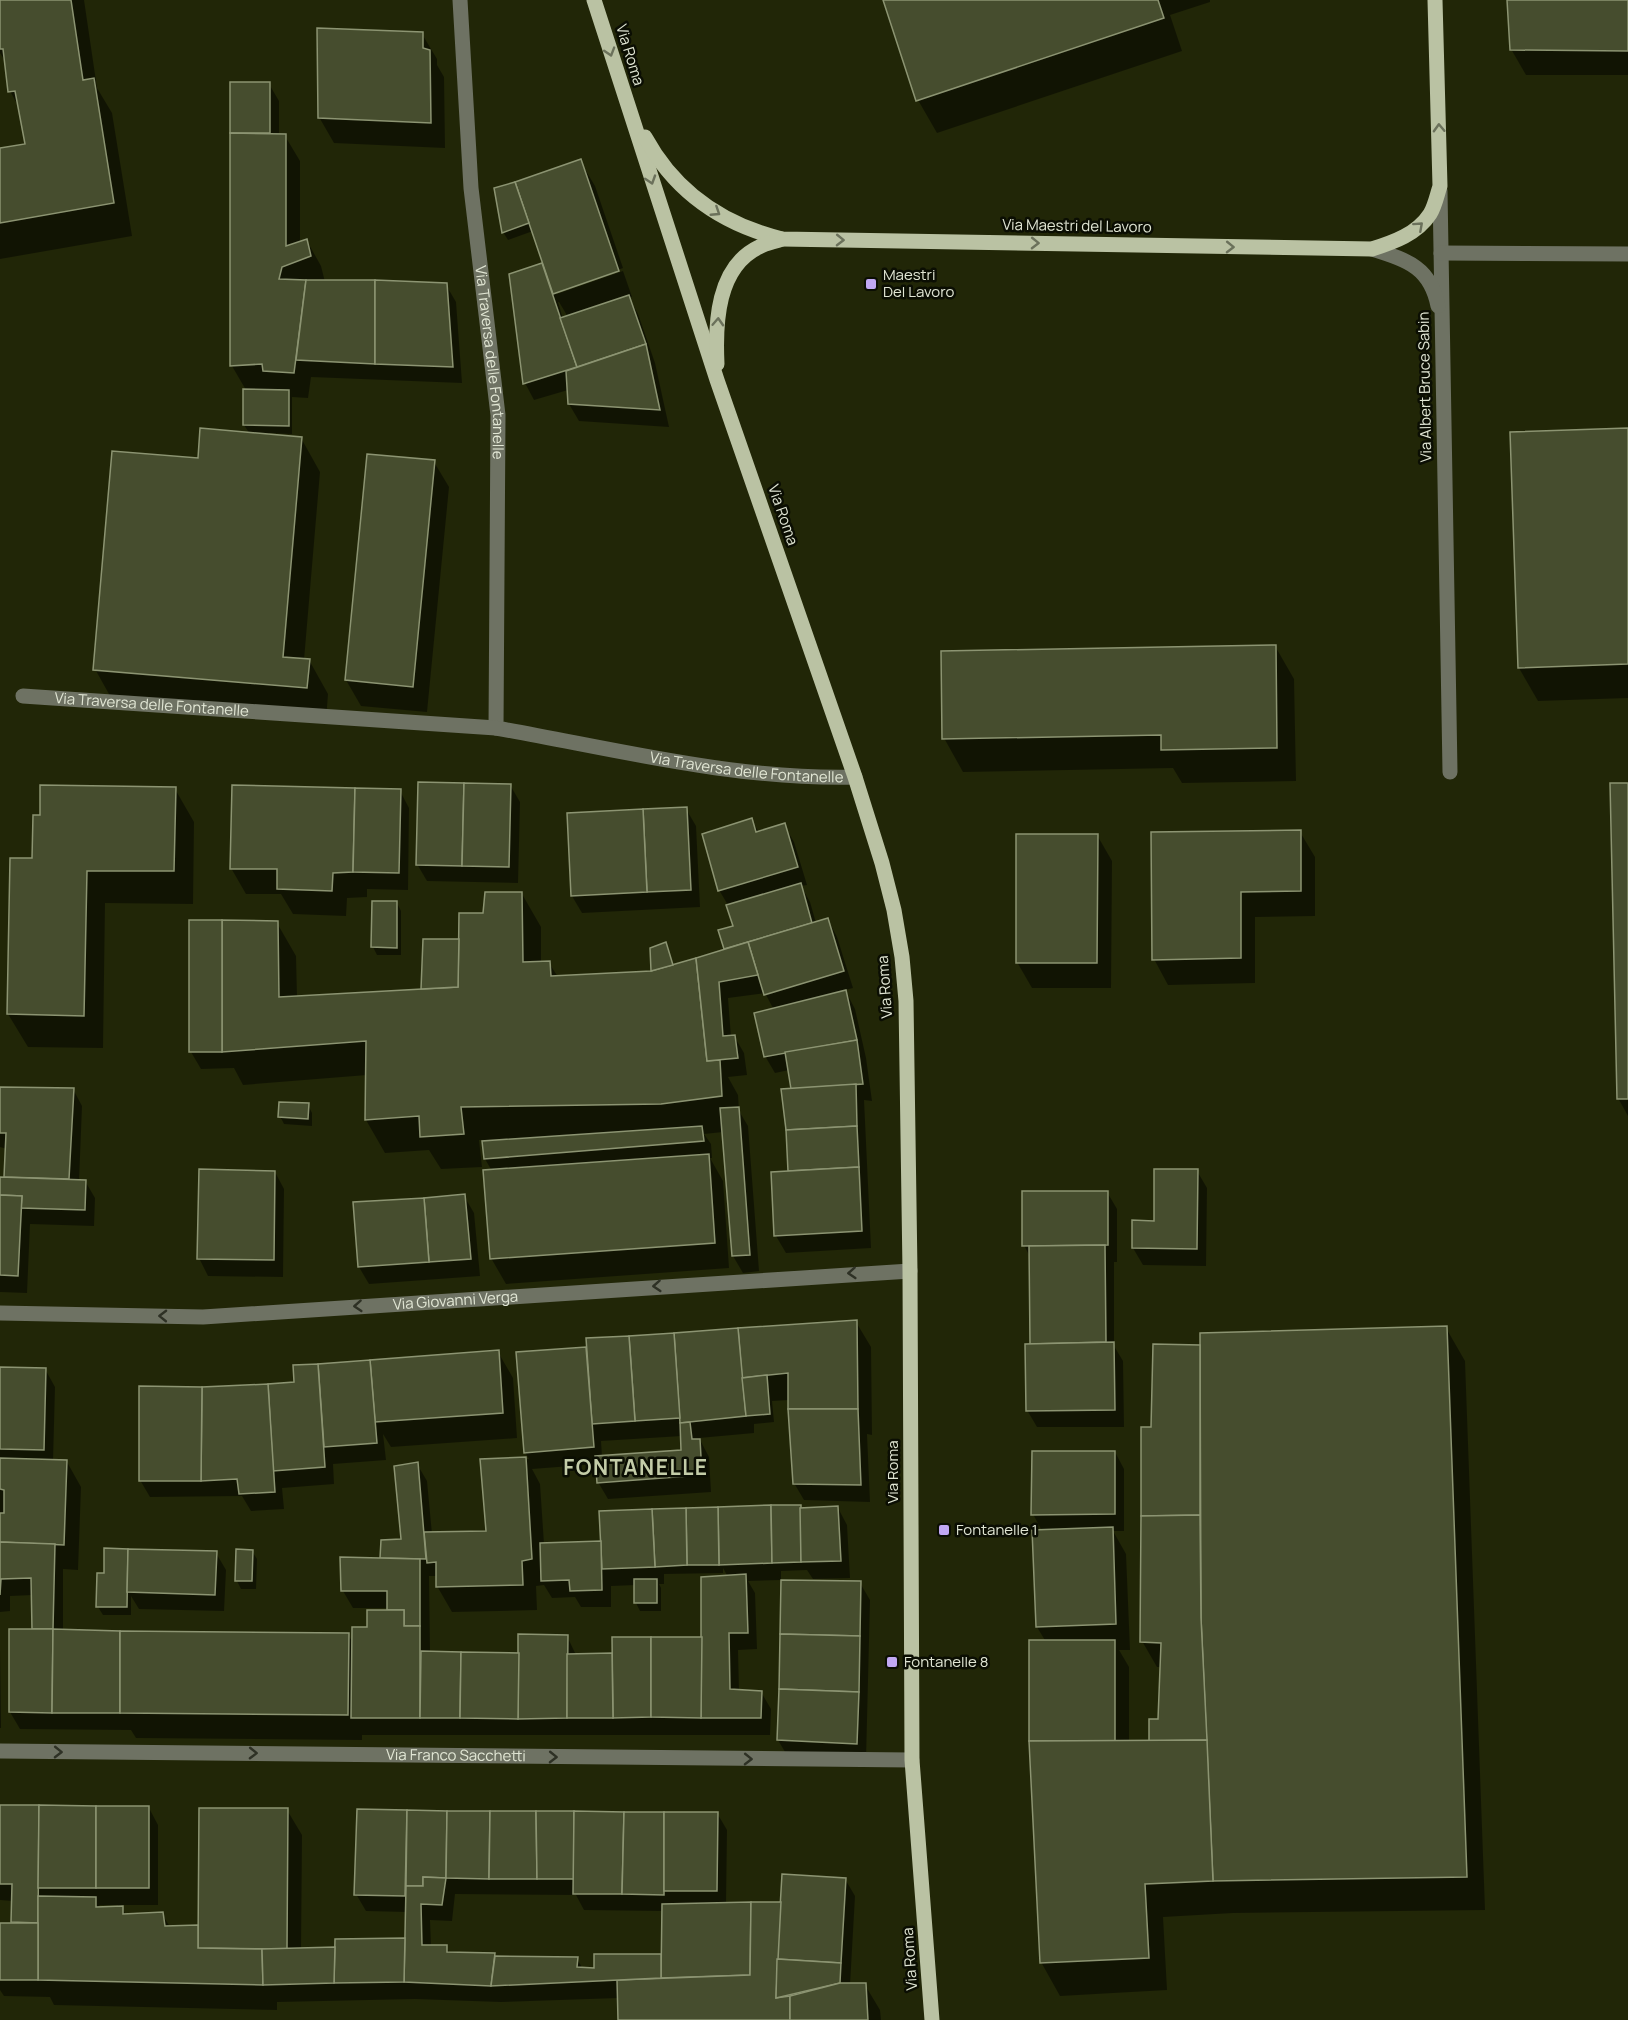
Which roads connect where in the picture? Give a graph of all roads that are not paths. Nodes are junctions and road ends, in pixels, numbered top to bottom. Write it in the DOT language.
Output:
graph roads {
  1 [pos="460,0"];
  2 [pos="594,0"];
  3 [pos="1435,0"];
  4 [pos="627,104"];
  5 [pos="1440,186"];
  6 [pos="782,239"];
  7 [pos="1372,249"];
  8 [pos="1441,253"];
  9 [pos="1628,254"];
  10 [pos="1442,324"];
  11 [pos="717,380"];
  12 [pos="23,696"];
  13 [pos="496,728"];
  14 [pos="1449,772"];
  15 [pos="855,777"];
  16 [pos="910,1271"];
  17 [pos="0,1313"];
  18 [pos="0,1751"];
  19 [pos="912,1760"];
  20 [pos="932,2020"];
  1 -- 13 [label="street, Via Traversa delle Fontanelle"];
  2 -- 4 [label="main road, Via Roma, one-way"];
  5 -- 3 [label="main road, Via Albert Bruce Sabin, one-way"];
  4 -- 6 [label="main road, Via Maestri del Lavoro, one-way"];
  4 -- 11 [label="main road, Via Roma, one-way"];
  7 -- 5 [label="main road, Via Maestri del Lavoro, one-way"];
  5 -- 8 [label="street, Via Albert Bruce Sabin"];
  6 -- 7 [label="main road, Via Maestri del Lavoro, one-way"];
  11 -- 6 [label="main road, Via Maestri del Lavoro, one-way"];
  7 -- 10 [label="street, Via Maestri del Lavoro"];
  8 -- 9 [label="street"];
  8 -- 10 [label="street, Via Albert Bruce Sabin"];
  10 -- 14 [label="street, Via Albert Bruce Sabin"];
  11 -- 15 [label="main road, Via Roma"];
  12 -- 13 [label="street, Via Traversa delle Fontanelle"];
  13 -- 15 [label="street, Via Traversa delle Fontanelle"];
  15 -- 16 [label="main road, Via Roma"];
  16 -- 17 [label="street, Via Giovanni Verga, one-way"];
  16 -- 19 [label="main road, Via Roma"];
  18 -- 19 [label="street, Via Franco Sacchetti, one-way"];
  19 -- 20 [label="main road, Via Roma"];
}
